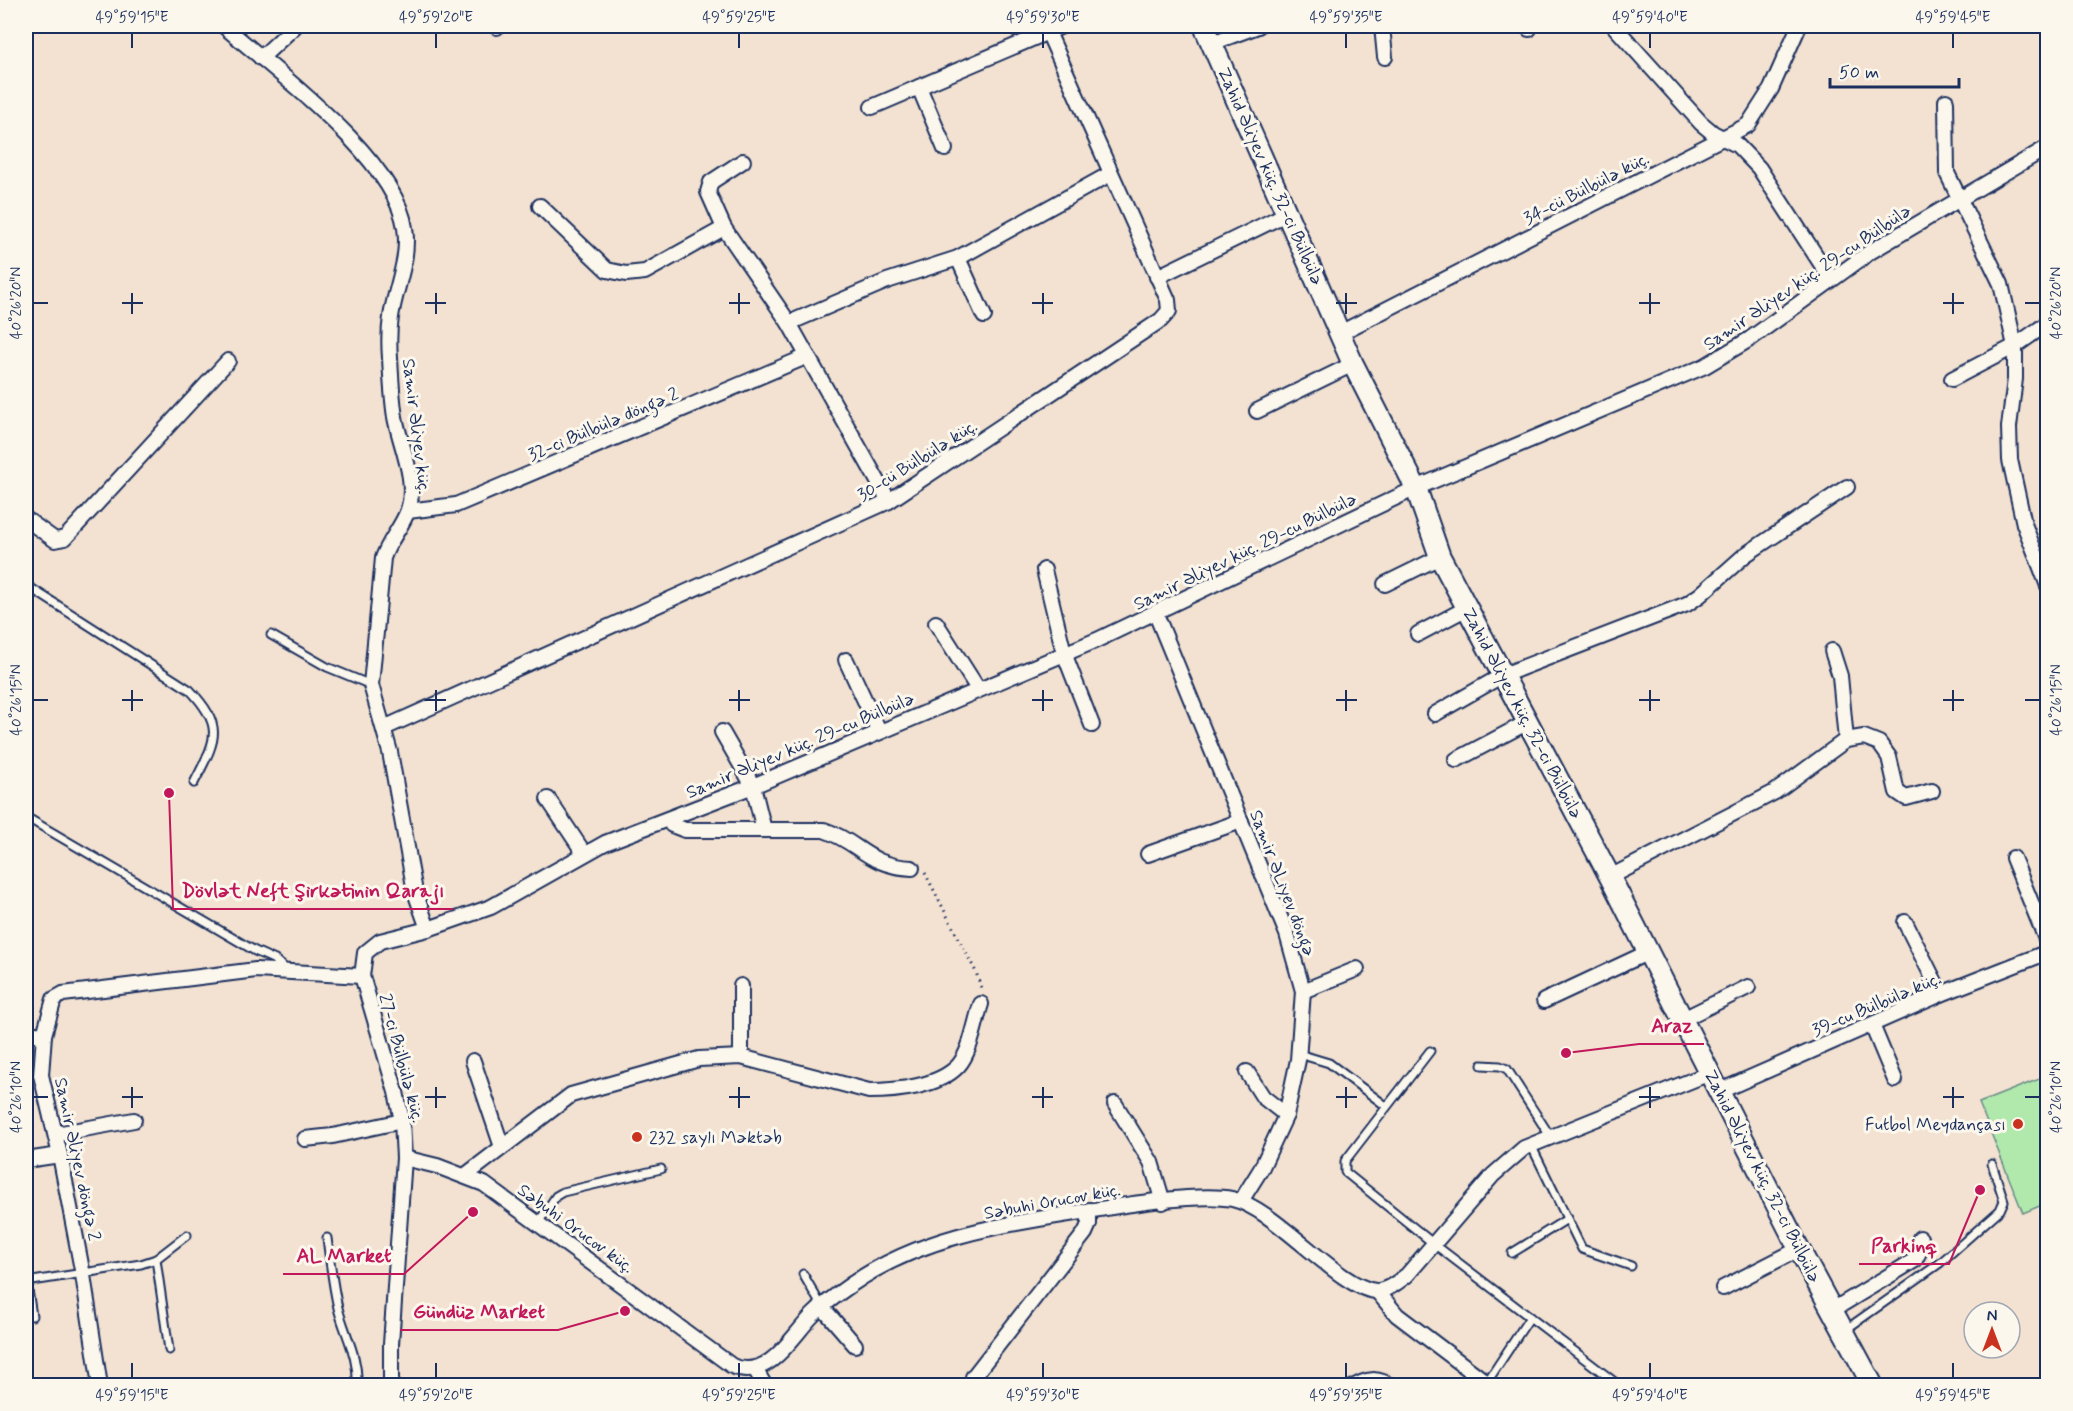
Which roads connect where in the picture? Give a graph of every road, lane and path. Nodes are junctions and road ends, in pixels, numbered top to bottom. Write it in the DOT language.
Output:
graph roads {
  1 [pos="224,26"];
  2 [pos="295,26"];
  3 [pos="1062,26"];
  4 [pos="1258,26"];
  5 [pos="1382,26"];
  6 [pos="1614,26"];
  7 [pos="1799,26"];
  8 [pos="1048,32"];
  9 [pos="1208,34"];
  10 [pos="1385,57"];
  11 [pos="261,58"];
  12 [pos="919,87"];
  13 [pos="1946,101"];
  14 [pos="872,107"];
  15 [pos="1724,139"];
  16 [pos="2048,147"];
  17 [pos="945,148"];
  18 [pos="743,161"];
  19 [pos="1110,174"];
  20 [pos="1961,197"];
  21 [pos="540,206"];
  22 [pos="1288,213"];
  23 [pos="724,228"];
  24 [pos="958,258"];
  25 [pos="1157,277"];
  26 [pos="1831,279"];
  27 [pos="984,316"];
  28 [pos="789,323"];
  29 [pos="2048,323"];
  30 [pos="1340,333"];
  31 [pos="2015,346"];
  32 [pos="808,356"];
  33 [pos="228,361"];
  34 [pos="1353,364"];
  35 [pos="1952,379"];
  36 [pos="1257,411"];
  37 [pos="1847,487"];
  38 [pos="1416,488"];
  39 [pos="889,501"];
  40 [pos="408,511"];
  41 [pos="26,519"];
  42 [pos="1440,557"];
  43 [pos="1044,570"];
  44 [pos="1385,584"];
  45 [pos="26,585"];
  46 [pos="2048,586"];
  47 [pos="1467,608"];
  48 [pos="1156,614"];
  49 [pos="936,623"];
  50 [pos="1418,634"];
  51 [pos="271,635"];
  52 [pos="1832,651"];
  53 [pos="1064,653"];
  54 [pos="846,660"];
  55 [pos="1503,675"];
  56 [pos="371,685"];
  57 [pos="978,689"];
  58 [pos="1435,714"];
  59 [pos="1528,722"];
  60 [pos="1092,724"];
  61 [pos="384,728"];
  62 [pos="879,731"];
  63 [pos="722,732"];
  64 [pos="1846,740"];
  65 [pos="1456,760"];
  66 [pos="194,783"];
  67 [pos="753,786"];
  68 [pos="1932,791"];
  69 [pos="548,799"];
  70 [pos="26,817"];
  71 [pos="673,818"];
  72 [pos="1240,821"];
  73 [pos="764,830"];
  74 [pos="584,853"];
  75 [pos="1148,854"];
  76 [pos="2013,858"];
  77 [pos="912,868"];
  78 [pos="1610,877"];
  79 [pos="1905,922"];
  80 [pos="428,929"];
  81 [pos="2048,944"];
  82 [pos="1649,952"];
  83 [pos="2048,952"];
  84 [pos="1357,969"];
  85 [pos="287,970"];
  86 [pos="362,976"];
  87 [pos="741,986"];
  88 [pos="1748,987"];
  89 [pos="1303,991"];
  90 [pos="1941,994"];
  91 [pos="1544,1001"];
  92 [pos="981,1004"];
  93 [pos="1683,1019"];
  94 [pos="1872,1025"];
  95 [pos="26,1033"];
  96 [pos="44,1035"];
  97 [pos="1430,1051"];
  98 [pos="1299,1054"];
  99 [pos="741,1057"];
  100 [pos="473,1060"];
  101 [pos="1482,1065"];
  102 [pos="1247,1072"];
  103 [pos="1710,1073"];
  104 [pos="1895,1080"];
  105 [pos="1720,1091"];
  106 [pos="1115,1104"];
  107 [pos="1386,1106"];
  108 [pos="1286,1115"];
  109 [pos="134,1120"];
  110 [pos="402,1121"];
  111 [pos="56,1134"];
  112 [pos="1550,1136"];
  113 [pos="305,1139"];
  114 [pos="1531,1145"];
  115 [pos="502,1147"];
  116 [pos="60,1155"];
  117 [pos="404,1158"];
  118 [pos="26,1160"];
  119 [pos="1992,1164"];
  120 [pos="661,1169"];
  121 [pos="465,1175"];
  122 [pos="1241,1201"];
  123 [pos="1163,1202"];
  124 [pos="1089,1210"];
  125 [pos="1567,1219"];
  126 [pos="538,1223"];
  127 [pos="187,1235"];
  128 [pos="327,1238"];
  129 [pos="1920,1238"];
  130 [pos="1434,1244"];
  131 [pos="1799,1249"];
  132 [pos="1512,1253"];
  133 [pos="156,1259"];
  134 [pos="1631,1266"];
  135 [pos="803,1274"];
  136 [pos="83,1275"];
  137 [pos="26,1283"];
  138 [pos="1723,1288"];
  139 [pos="1377,1291"];
  140 [pos="822,1307"];
  141 [pos="1831,1311"];
  142 [pos="32,1316"];
  143 [pos="1530,1317"];
  144 [pos="1843,1332"];
  145 [pos="855,1345"];
  146 [pos="169,1350"];
  147 [pos="755,1369"];
  148 [pos="973,1377"];
  149 [pos="1489,1384"];
  150 [pos="100,1386"];
  151 [pos="357,1386"];
  152 [pos="391,1386"];
  153 [pos="765,1386"];
  154 [pos="1348,1386"];
  155 [pos="1396,1386"];
  156 [pos="1620,1386"];
  157 [pos="1873,1386"];
  1 -- 11 [label="street, Samir Əliyev küç."];
  2 -- 11 [label="street"];
  3 -- 8 [label="street"];
  4 -- 9 [label="street"];
  5 -- 10 [label="street"];
  6 -- 15 [label="street"];
  7 -- 15 [label="street, 34-cü Bülbülə küç."];
  8 -- 12 [label="street"];
  8 -- 19 [label="street, 30-cü Bülbülə küç."];
  9 -- 22 [label="street, Zahid Əliyev küç. 32-ci Bülbülə"];
  11 -- 40 [label="street, Samir Əliyev küç."];
  12 -- 14 [label="street"];
  12 -- 17 [label="street"];
  13 -- 20 [label="street"];
  15 -- 26 [label="street"];
  15 -- 30 [label="street, 34-cü Bülbülə küç."];
  16 -- 20 [label="street, Samir Əliyev küç. 29-cu Bülbülə"];
  18 -- 23 [label="street"];
  19 -- 24 [label="street"];
  19 -- 25 [label="street, 30-cü Bülbülə küç."];
  20 -- 26 [label="street, Samir Əliyev küç. 29-cu Bülbülə"];
  20 -- 31 [label="street"];
  21 -- 23 [label="street"];
  22 -- 25 [label="street"];
  22 -- 30 [label="street, Zahid Əliyev küç. 32-ci Bülbülə"];
  23 -- 28 [label="street"];
  24 -- 27 [label="street"];
  24 -- 28 [label="street"];
  25 -- 39 [label="street, 30-cü Bülbülə küç."];
  26 -- 38 [label="street, Samir Əliyev küç. 29-cu Bülbülə"];
  28 -- 32 [label="street"];
  29 -- 31 [label="street"];
  30 -- 34 [label="street, Zahid Əliyev küç. 32-ci Bülbülə"];
  31 -- 35 [label="street"];
  31 -- 46 [label="street"];
  32 -- 39 [label="street"];
  32 -- 40 [label="street, 32-ci Bülbülə döngə 2"];
  33 -- 41 [label="street"];
  34 -- 36 [label="street"];
  34 -- 38 [label="street, Zahid Əliyev küç. 32-ci Bülbülə"];
  37 -- 55 [label="street"];
  38 -- 42 [label="street, Zahid Əliyev küç. 32-ci Bülbülə"];
  38 -- 48 [label="street, Samir Əliyev küç. 29-cu Bülbülə"];
  39 -- 61 [label="street, 30-cü Bülbülə küç."];
  40 -- 56 [label="street, Samir Əliyev küç."];
  42 -- 44 [label="street"];
  42 -- 47 [label="street, Zahid Əliyev küç. 32-ci Bülbülə"];
  43 -- 53 [label="street"];
  45 -- 66 [label="lane"];
  47 -- 50 [label="street"];
  47 -- 55 [label="street, Zahid Əliyev küç. 32-ci Bülbülə"];
  48 -- 53 [label="street, Samir Əliyev küç. 29-cu Bülbülə"];
  48 -- 72 [label="street, Samir ƏLiyev döngə"];
  49 -- 57 [label="street"];
  51 -- 56 [label="lane"];
  52 -- 64 [label="street"];
  53 -- 57 [label="street, Samir Əliyev küç. 29-cu Bülbülə"];
  53 -- 60 [label="street"];
  54 -- 62 [label="street"];
  55 -- 58 [label="street"];
  55 -- 59 [label="street, Zahid Əliyev küç. 32-ci Bülbülə"];
  56 -- 61 [label="street, Samir Əliyev küç."];
  57 -- 62 [label="street, Samir Əliyev küç. 29-cu Bülbülə"];
  59 -- 65 [label="street"];
  59 -- 78 [label="street, Zahid Əliyev küç. 32-ci Bülbülə"];
  61 -- 80 [label="street, Samir Əliyev küç."];
  62 -- 67 [label="street, Samir Əliyev küç. 29-cu Bülbülə"];
  63 -- 67 [label="street"];
  64 -- 68 [label="street"];
  64 -- 78 [label="street"];
  67 -- 71 [label="street, Samir Əliyev küç. 29-cu Bülbülə"];
  67 -- 73 [label="street"];
  69 -- 74 [label="street"];
  70 -- 85 [label="lane"];
  71 -- 73 [label="street"];
  71 -- 74 [label="street, Samir Əliyev küç. 29-cu Bülbülə"];
  72 -- 75 [label="street"];
  72 -- 89 [label="street, Samir ƏLiyev döngə"];
  73 -- 77 [label="street"];
  74 -- 80 [label="street, Samir Əliyev küç. 29-cu Bülbülə"];
  76 -- 81 [label="street"];
  77 -- 92 [label="path"];
  78 -- 82 [label="street, Zahid Əliyev küç. 32-ci Bülbülə"];
  79 -- 90 [label="street"];
  80 -- 86 [label="street, 27-ci Bülbülə küç."];
  82 -- 91 [label="street"];
  82 -- 93 [label="street, Zahid Əliyev küç. 32-ci Bülbülə"];
  83 -- 90 [label="street, 39-cu Bülbülə küç."];
  84 -- 89 [label="street"];
  85 -- 86 [label="street, Samir Əliyev döngə 2"];
  85 -- 96 [label="street, Samir Əliyev döngə 2"];
  86 -- 110 [label="street, 27-ci Bülbülə küç."];
  87 -- 99 [label="street"];
  88 -- 93 [label="street"];
  89 -- 98 [label="street, Samir ƏLiyev döngə"];
  90 -- 94 [label="street, 39-cu Bülbülə küç."];
  92 -- 99 [label="street"];
  93 -- 103 [label="street, Zahid Əliyev küç. 32-ci Bülbülə"];
  94 -- 104 [label="street"];
  94 -- 105 [label="street, 39-cu Bülbülə küç."];
  95 -- 96 [label="street"];
  96 -- 111 [label="street, Samir Əliyev döngə 2"];
  97 -- 107 [label="lane"];
  98 -- 107 [label="lane"];
  98 -- 108 [label="street, Samir ƏLiyev döngə"];
  99 -- 115 [label="street"];
  100 -- 115 [label="street"];
  101 -- 112 [label="lane"];
  102 -- 108 [label="street"];
  103 -- 105 [label="street, Zahid Əliyev küç. 32-ci Bülbülə"];
  103 -- 112 [label="street"];
  105 -- 131 [label="street, Zahid Əliyev küç. 32-ci Bülbülə"];
  106 -- 123 [label="street"];
  107 -- 130 [label="lane"];
  108 -- 122 [label="street, Samir ƏLiyev döngə"];
  109 -- 111 [label="street"];
  110 -- 113 [label="street"];
  110 -- 117 [label="street, 27-ci Bülbülə küç."];
  111 -- 116 [label="street, Samir Əliyev döngə 2"];
  112 -- 114 [label="street"];
  114 -- 125 [label="lane"];
  114 -- 130 [label="street"];
  115 -- 121 [label="street"];
  116 -- 118 [label="street"];
  116 -- 136 [label="street, Samir Əliyev döngə 2"];
  117 -- 121 [label="street, Səbuhi Orucov küç."];
  117 -- 152 [label="street, 27-ci Bülbülə küç."];
  119 -- 144 [label="lane"];
  120 -- 126 [label="lane"];
  121 -- 126 [label="street, Səbuhi Orucov küç."];
  122 -- 123 [label="street, Səbuhi Orucov küç."];
  122 -- 139 [label="street, Səbuhi Orucov küç."];
  123 -- 124 [label="street, Səbuhi Orucov küç."];
  124 -- 140 [label="street, Səbuhi Orucov küç."];
  124 -- 148 [label="street"];
  125 -- 132 [label="lane"];
  125 -- 134 [label="lane"];
  126 -- 147 [label="street, Səbuhi Orucov küç."];
  127 -- 133 [label="lane"];
  128 -- 151 [label="lane"];
  129 -- 141 [label="street"];
  130 -- 139 [label="street"];
  130 -- 143 [label="lane"];
  131 -- 138 [label="street"];
  131 -- 141 [label="street, Zahid Əliyev küç. 32-ci Bülbülə"];
  133 -- 136 [label="lane"];
  133 -- 146 [label="lane"];
  135 -- 140 [label="lane"];
  136 -- 137 [label="lane"];
  136 -- 150 [label="street, Samir Əliyev döngə 2"];
  137 -- 142 [label="lane"];
  139 -- 149 [label="street"];
  140 -- 145 [label="street"];
  140 -- 147 [label="street, Səbuhi Orucov küç."];
  141 -- 144 [label="street, Zahid Əliyev küç. 32-ci Bülbülə"];
  143 -- 149 [label="lane"];
  143 -- 156 [label="lane"];
  144 -- 157 [label="street, Zahid Əliyev küç. 32-ci Bülbülə"];
  147 -- 153 [label="street"];
  154 -- 155 [label="lane"];
}
